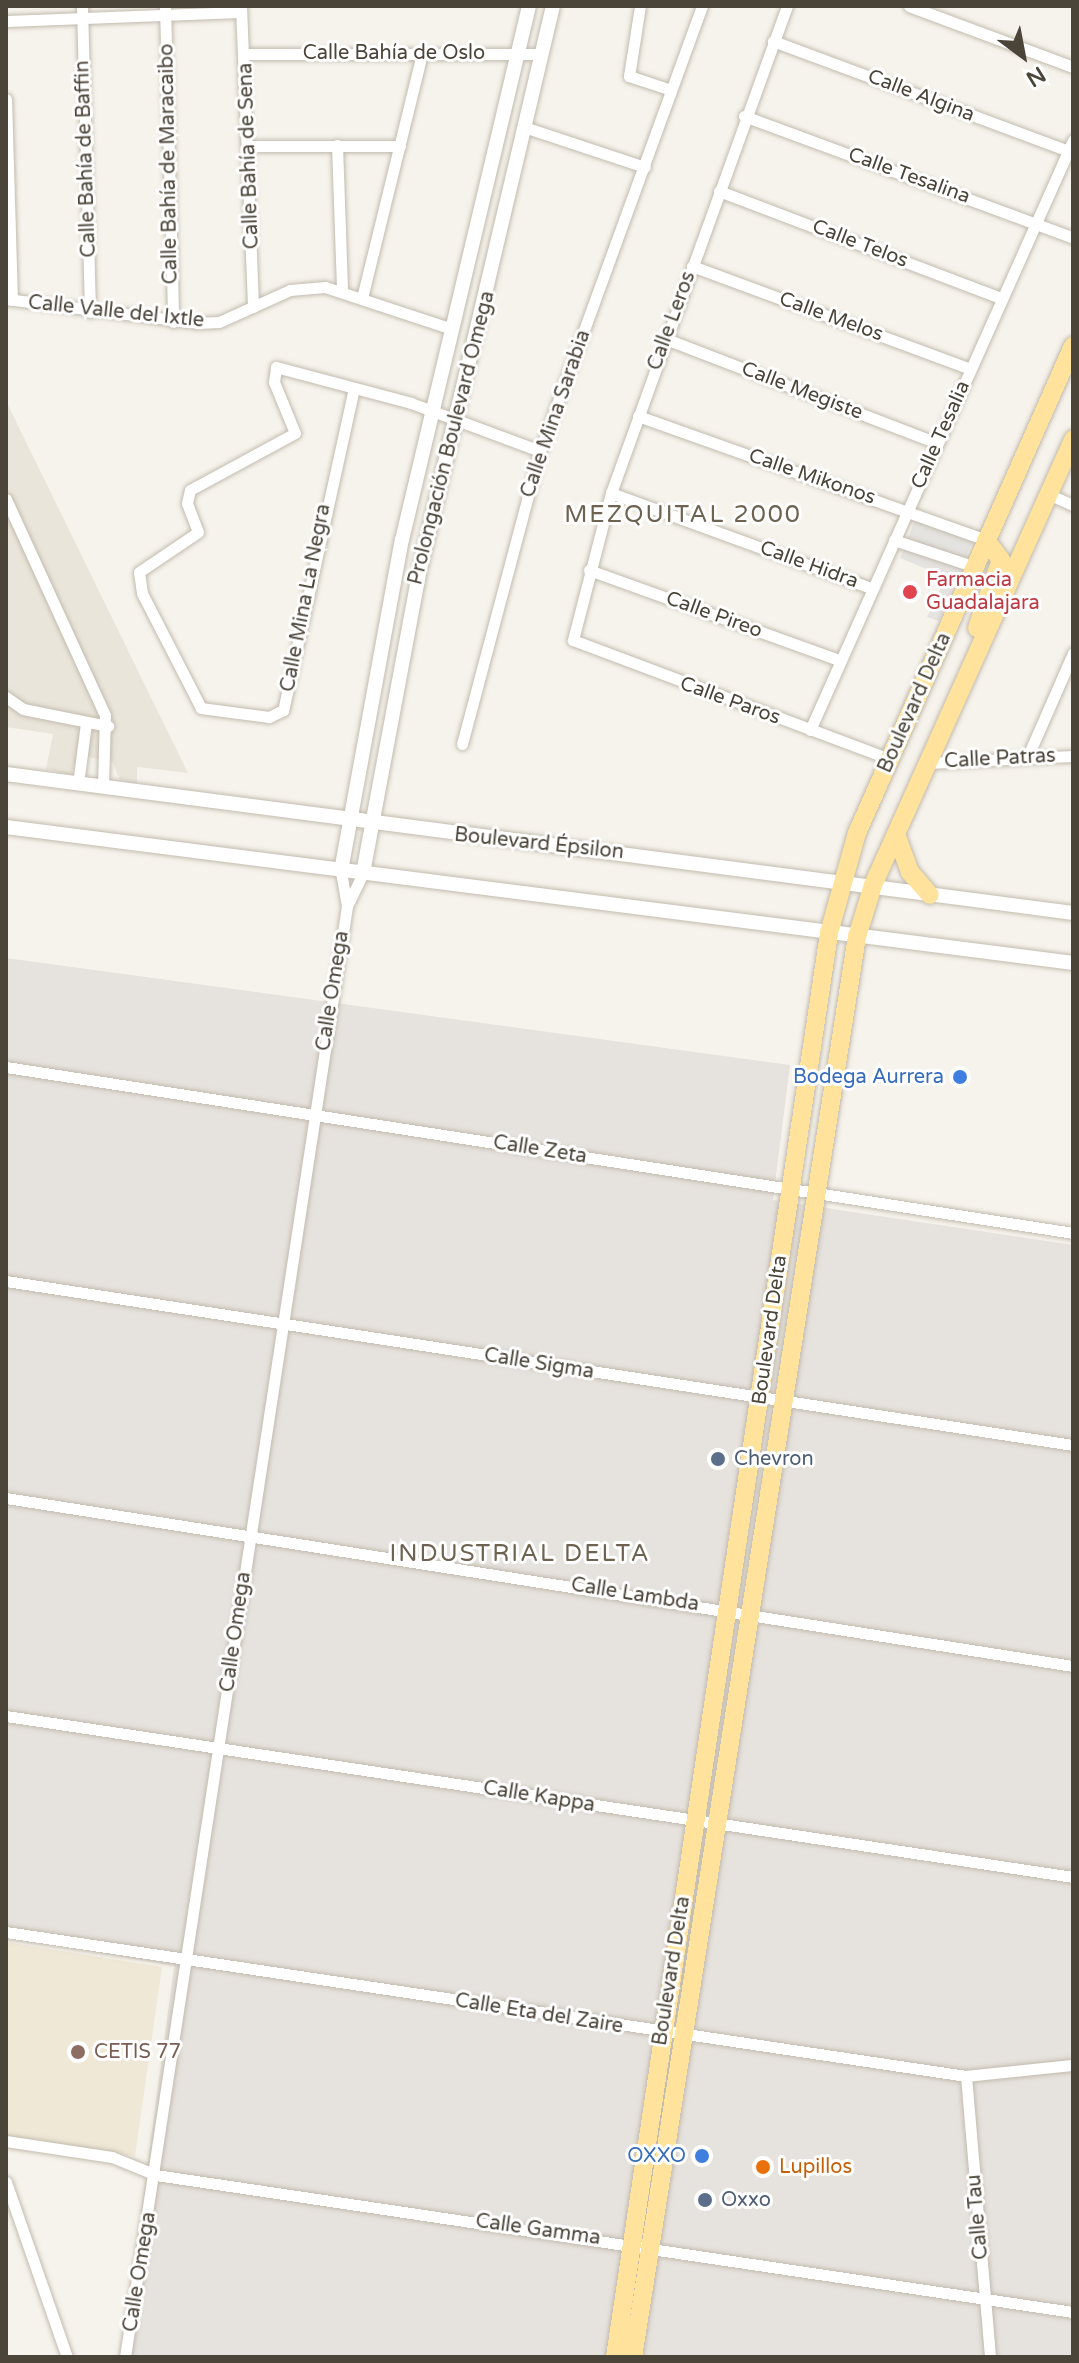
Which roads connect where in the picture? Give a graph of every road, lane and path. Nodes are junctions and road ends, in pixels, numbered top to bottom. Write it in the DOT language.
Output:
graph roads {
  1 [pos="82,6"];
  2 [pos="529,6"];
  3 [pos="553,6"];
  4 [pos="640,6"];
  5 [pos="702,6"];
  6 [pos="787,6"];
  7 [pos="909,6"];
  8 [pos="241,9"];
  9 [pos="165,10"];
  10 [pos="83,19"];
  11 [pos="6,21"];
  12 [pos="773,41"];
  13 [pos="518,52"];
  14 [pos="422,53"];
  15 [pos="245,54"];
  16 [pos="542,54"];
  17 [pos="1073,67"];
  18 [pos="671,90"];
  19 [pos="6,99"];
  20 [pos="744,116"];
  21 [pos="527,128"];
  22 [pos="337,145"];
  23 [pos="249,146"];
  24 [pos="400,146"];
  25 [pos="1071,146"];
  26 [pos="645,167"];
  27 [pos="719,191"];
  28 [pos="1035,222"];
  29 [pos="1073,238"];
  30 [pos="692,266"];
  31 [pos="342,290"];
  32 [pos="362,298"];
  33 [pos="1001,298"];
  34 [pos="9,300"];
  35 [pos="253,307"];
  36 [pos="90,312"];
  37 [pos="173,322"];
  38 [pos="452,329"];
  39 [pos="666,339"];
  40 [pos="1073,346"];
  41 [pos="970,369"];
  42 [pos="354,388"];
  43 [pos="433,413"];
  44 [pos="638,416"];
  45 [pos="456,421"];
  46 [pos="1073,439"];
  47 [pos="937,443"];
  48 [pos="540,451"];
  49 [pos="611,493"];
  50 [pos="1048,494"];
  51 [pos="6,499"];
  52 [pos="1073,505"];
  53 [pos="907,510"];
  54 [pos="894,540"];
  55 [pos="986,540"];
  56 [pos="975,567"];
  57 [pos="589,570"];
  58 [pos="871,588"];
  59 [pos="573,640"];
  60 [pos="1073,653"];
  61 [pos="972,659"];
  62 [pos="839,660"];
  63 [pos="6,697"];
  64 [pos="86,723"];
  65 [pos="108,726"];
  66 [pos="810,730"];
  67 [pos="462,744"];
  68 [pos="1073,756"];
  69 [pos="1027,758"];
  70 [pos="890,759"];
  71 [pos="928,763"];
  72 [pos="6,774"];
  73 [pos="78,784"];
  74 [pos="103,787"];
  75 [pos="351,822"];
  76 [pos="376,825"];
  77 [pos="6,827"];
  78 [pos="896,834"];
  79 [pos="341,871"];
  80 [pos="363,873"];
  81 [pos="841,881"];
  82 [pos="873,885"];
  83 [pos="930,895"];
  84 [pos="347,906"];
  85 [pos="1073,913"];
  86 [pos="829,933"];
  87 [pos="857,937"];
  88 [pos="1073,963"];
  89 [pos="6,1067"];
  90 [pos="314,1116"];
  91 [pos="791,1188"];
  92 [pos="812,1192"];
  93 [pos="1073,1233"];
  94 [pos="6,1281"];
  95 [pos="284,1324"];
  96 [pos="760,1398"];
  97 [pos="779,1402"];
  98 [pos="1073,1445"];
  99 [pos="6,1498"];
  100 [pos="250,1534"];
  101 [pos="727,1609"];
  102 [pos="747,1611"];
  103 [pos="1073,1666"];
  104 [pos="6,1716"];
  105 [pos="219,1749"];
  106 [pos="704,1821"];
  107 [pos="1073,1877"];
  108 [pos="6,1932"];
  109 [pos="186,1960"];
  110 [pos="663,2034"];
  111 [pos="682,2036"];
  112 [pos="1073,2065"];
  113 [pos="966,2076"];
  114 [pos="6,2141"];
  115 [pos="156,2175"];
  116 [pos="6,2182"];
  117 [pos="640,2244"];
  118 [pos="985,2300"];
  119 [pos="1073,2312"];
  120 [pos="67,2357"];
  121 [pos="125,2357"];
  122 [pos="615,2357"];
  123 [pos="633,2357"];
  124 [pos="990,2357"];
  1 -- 10 [label="street, Calle Bahía de Baffin"];
  2 -- 13 [label="street, Prolongación Boulevard Omega"];
  3 -- 16 [label="street, Prolongación Boulevard Omega"];
  4 -- 18 [label="street"];
  5 -- 18 [label="street, Calle Mina Sarabia"];
  6 -- 12 [label="street, Calle Leros"];
  7 -- 17 [label="street"];
  8 -- 9 [label="street"];
  8 -- 15 [label="street, Calle Bahía de Sena"];
  9 -- 10 [label="street"];
  9 -- 37 [label="street, Calle Bahía de Maracaibo"];
  10 -- 11 [label="street"];
  10 -- 36 [label="street, Calle Bahía de Baffin"];
  12 -- 20 [label="street, Calle Leros"];
  12 -- 25 [label="street, Calle Algina"];
  13 -- 14 [label="street, Calle Bahía de Oslo"];
  13 -- 16 [label="street, Calle Bahía de Oslo"];
  13 -- 38 [label="street, Prolongación Boulevard Omega"];
  14 -- 15 [label="street, Calle Bahía de Oslo"];
  14 -- 24 [label="street"];
  15 -- 23 [label="street, Calle Bahía de Sena"];
  16 -- 21 [label="street, Prolongación Boulevard Omega"];
  18 -- 26 [label="street, Calle Mina Sarabia"];
  19 -- 34 [label="street"];
  20 -- 27 [label="street, Calle Leros"];
  20 -- 28 [label="street, Calle Tesalina"];
  21 -- 26 [label="street"];
  21 -- 45 [label="street, Prolongación Boulevard Omega"];
  22 -- 23 [label="street"];
  22 -- 24 [label="street"];
  22 -- 31 [label="street"];
  23 -- 35 [label="street, Calle Bahía de Sena"];
  24 -- 32 [label="street"];
  25 -- 28 [label="street, Calle Tesalia"];
  26 -- 48 [label="street, Calle Mina Sarabia"];
  27 -- 30 [label="street, Calle Leros"];
  27 -- 33 [label="street, Calle Telos"];
  28 -- 29 [label="street, Calle Tesalina"];
  28 -- 33 [label="street, Calle Tesalia"];
  30 -- 39 [label="street, Calle Leros"];
  30 -- 41 [label="street, Calle Melos"];
  31 -- 32 [label="street, Calle Valle del Ixtle"];
  31 -- 35 [label="street, Calle Valle del Ixtle"];
  32 -- 38 [label="street, Calle Valle del Ixtle"];
  33 -- 41 [label="street, Calle Tesalia"];
  34 -- 36 [label="street, Calle Valle del Ixtle"];
  35 -- 37 [label="street, Calle Valle del Ixtle"];
  36 -- 37 [label="street, Calle Valle del Ixtle"];
  38 -- 43 [label="street, Prolongación Boulevard Omega"];
  39 -- 44 [label="street, Calle Leros"];
  39 -- 47 [label="street, Calle Megiste"];
  40 -- 55 [label="main road, Boulevard Delta"];
  41 -- 47 [label="street, Calle Tesalia"];
  42 -- 42 [label="street, Calle Mina La Negra"];
  42 -- 43 [label="street, Calle Mina La Negra"];
  43 -- 45 [label="street, Calle Mina La Negra"];
  43 -- 75 [label="street, Prolongación Boulevard Omega"];
  44 -- 49 [label="street, Calle Leros"];
  44 -- 53 [label="street, Calle Mikonos"];
  45 -- 48 [label="street, Calle Mina La Negra"];
  45 -- 76 [label="street, Prolongación Boulevard Omega"];
  46 -- 50 [label="main road, Boulevard Delta"];
  47 -- 53 [label="street, Calle Tesalia"];
  48 -- 67 [label="street, Calle Mina Sarabia"];
  49 -- 57 [label="street, Calle Leros"];
  49 -- 58 [label="street, Calle Hidra"];
  50 -- 52 [label="street"];
  50 -- 61 [label="main road, Boulevard Delta"];
  51 -- 65 [label="street"];
  53 -- 54 [label="street, Calle Tesalia"];
  53 -- 55 [label="street, Calle Mikonos"];
  54 -- 56 [label="street"];
  54 -- 58 [label="street, Calle Tesalia"];
  55 -- 56 [label="main road, Boulevard Delta"];
  55 -- 61 [label="main road"];
  56 -- 70 [label="main road, Boulevard Delta"];
  57 -- 59 [label="street, Calle Leros"];
  57 -- 62 [label="street, Calle Pireo"];
  58 -- 62 [label="street, Calle Tesalia"];
  59 -- 66 [label="street, Calle Paros"];
  60 -- 69 [label="street"];
  61 -- 71 [label="main road, Boulevard Delta"];
  62 -- 66 [label="street, Calle Tesalia"];
  63 -- 64 [label="street"];
  64 -- 65 [label="street"];
  64 -- 73 [label="street"];
  65 -- 74 [label="street"];
  66 -- 70 [label="street, Calle Paros"];
  68 -- 69 [label="street, Calle Patras"];
  69 -- 71 [label="street, Calle Patras"];
  70 -- 81 [label="main road, Boulevard Delta"];
  71 -- 78 [label="main road, Boulevard Delta"];
  72 -- 73 [label="street, Boulevard Épsilon"];
  73 -- 74 [label="street, Boulevard Épsilon"];
  74 -- 75 [label="street, Boulevard Épsilon"];
  75 -- 76 [label="street, Boulevard Épsilon"];
  75 -- 79 [label="street, Prolongación Boulevard Omega"];
  76 -- 80 [label="street, Prolongación Boulevard Omega"];
  76 -- 81 [label="street, Boulevard Épsilon"];
  77 -- 79 [label="street"];
  78 -- 82 [label="main road, Boulevard Delta"];
  78 -- 83 [label="main road"];
  79 -- 80 [label="street"];
  79 -- 84 [label="street, Calle Omega"];
  80 -- 84 [label="street, Calle Omega"];
  80 -- 86 [label="street"];
  81 -- 82 [label="street, Boulevard Épsilon"];
  81 -- 86 [label="main road, Boulevard Delta"];
  82 -- 83 [label="street, Boulevard Épsilon"];
  82 -- 87 [label="main road, Boulevard Delta"];
  83 -- 85 [label="street, Boulevard Épsilon"];
  84 -- 90 [label="street, Calle Omega"];
  86 -- 87 [label="street"];
  86 -- 91 [label="main road, Boulevard Delta"];
  87 -- 88 [label="street"];
  87 -- 92 [label="main road, Boulevard Delta"];
  89 -- 90 [label="street, Calle Zeta"];
  90 -- 91 [label="street, Calle Zeta"];
  90 -- 95 [label="street, Calle Omega"];
  91 -- 92 [label="street, Calle Zeta"];
  91 -- 96 [label="main road, Boulevard Delta"];
  92 -- 93 [label="street, Calle Zeta"];
  92 -- 97 [label="main road, Boulevard Delta"];
  94 -- 95 [label="street, Calle Sigma"];
  95 -- 96 [label="street, Calle Sigma"];
  95 -- 100 [label="street, Calle Omega"];
  96 -- 97 [label="street, Calle Sigma"];
  96 -- 101 [label="main road, Boulevard Delta"];
  97 -- 98 [label="street, Calle Sigma"];
  97 -- 102 [label="main road, Boulevard Delta"];
  99 -- 100 [label="street, Calle Lambda"];
  100 -- 101 [label="street, Calle Lambda"];
  100 -- 105 [label="street, Calle Omega"];
  101 -- 102 [label="street, Calle Lambda"];
  101 -- 106 [label="main road, Boulevard Delta"];
  102 -- 103 [label="street, Calle Lambda"];
  102 -- 106 [label="main road, Boulevard Delta"];
  104 -- 105 [label="street, Calle Kappa"];
  105 -- 106 [label="street, Calle Kappa"];
  105 -- 109 [label="street, Calle Omega"];
  106 -- 107 [label="street, Calle Kappa"];
  106 -- 110 [label="main road, Boulevard Delta"];
  106 -- 111 [label="main road, Boulevard Delta"];
  108 -- 109 [label="street, Calle Eta del Zaire"];
  109 -- 110 [label="street, Calle Eta del Zaire"];
  109 -- 115 [label="street, Calle Omega"];
  110 -- 111 [label="street, Calle Eta del Zaire"];
  110 -- 117 [label="main road, Boulevard Delta"];
  111 -- 113 [label="street, Calle Eta del Zaire"];
  111 -- 117 [label="main road, Boulevard Delta"];
  112 -- 113 [label="street, Calle Eta del Zaire"];
  113 -- 118 [label="street, Calle Tau"];
  114 -- 115 [label="street, Calle Gamma"];
  115 -- 117 [label="street, Calle Gamma"];
  115 -- 121 [label="street, Calle Omega"];
  116 -- 120 [label="street"];
  117 -- 118 [label="street, Calle Gamma"];
  117 -- 122 [label="main road, Boulevard Delta"];
  117 -- 123 [label="main road, Boulevard Delta"];
  118 -- 119 [label="street, Calle Gamma"];
  118 -- 124 [label="street, Calle Tau"];
}
